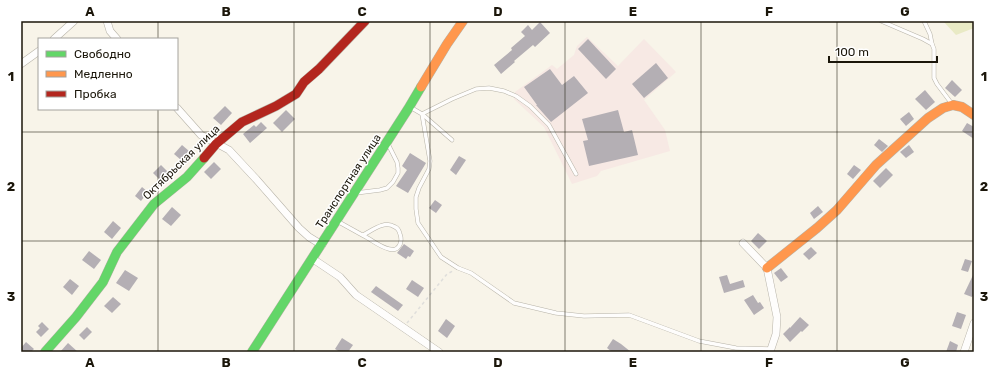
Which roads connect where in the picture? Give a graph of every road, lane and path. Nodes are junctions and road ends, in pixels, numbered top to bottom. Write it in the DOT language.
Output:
graph roads {
  1 [pos="74,21"];
  2 [pos="107,21"];
  3 [pos="365,21"];
  4 [pos="462,21"];
  5 [pos="881,21"];
  6 [pos="924,21"];
  7 [pos="55,38"];
  8 [pos="116,38"];
  9 [pos="932,44"];
  10 [pos="38,52"];
  11 [pos="21,64"];
  12 [pos="953,105"];
  13 [pos="410,107"];
  14 [pos="178,109"];
  15 [pos="422,114"];
  16 [pos="974,115"];
  17 [pos="452,140"];
  18 [pos="387,142"];
  19 [pos="216,144"];
  20 [pos="576,174"];
  21 [pos="355,193"];
  22 [pos="337,221"];
  23 [pos="363,235"];
  24 [pos="743,243"];
  25 [pos="322,245"];
  26 [pos="313,259"];
  27 [pos="458,268"];
  28 [pos="767,268"];
  29 [pos="974,323"];
  30 [pos="404,327"];
  31 [pos="771,349"];
  32 [pos="45,352"];
  33 [pos="252,352"];
  34 [pos="439,352"];
  35 [pos="964,352"];
  1 -- 7 [label="street"];
  2 -- 8 [label="street"];
  3 -- 19 [label="street, Октябрьская улица"];
  4 -- 13 [label="street, Транспортная улица"];
  5 -- 9 [label="lane"];
  6 -- 9 [label="lane"];
  9 -- 12 [label="lane"];
  10 -- 11 [label="street"];
  12 -- 16 [label="street"];
  12 -- 28 [label="street"];
  13 -- 15 [label="lane"];
  13 -- 18 [label="street, Транспортная улица"];
  14 -- 19 [label="street"];
  15 -- 17 [label="lane"];
  15 -- 20 [label="lane"];
  15 -- 27 [label="lane"];
  18 -- 21 [label="street, Транспортная улица"];
  18 -- 21 [label="lane"];
  19 -- 25 [label="street"];
  19 -- 32 [label="street, Октябрьская улица"];
  21 -- 22 [label="street, Транспортная улица"];
  22 -- 23 [label="lane"];
  22 -- 25 [label="street, Транспортная улица"];
  23 -- 23 [label="lane"];
  24 -- 28 [label="street"];
  25 -- 26 [label="street, Транспортная улица"];
  26 -- 30 [label="street"];
  26 -- 33 [label="street, Транспортная улица"];
  27 -- 30 [label="path"];
  27 -- 31 [label="lane"];
  28 -- 31 [label="street"];
  29 -- 35 [label="street"];
  30 -- 34 [label="street"];
}
